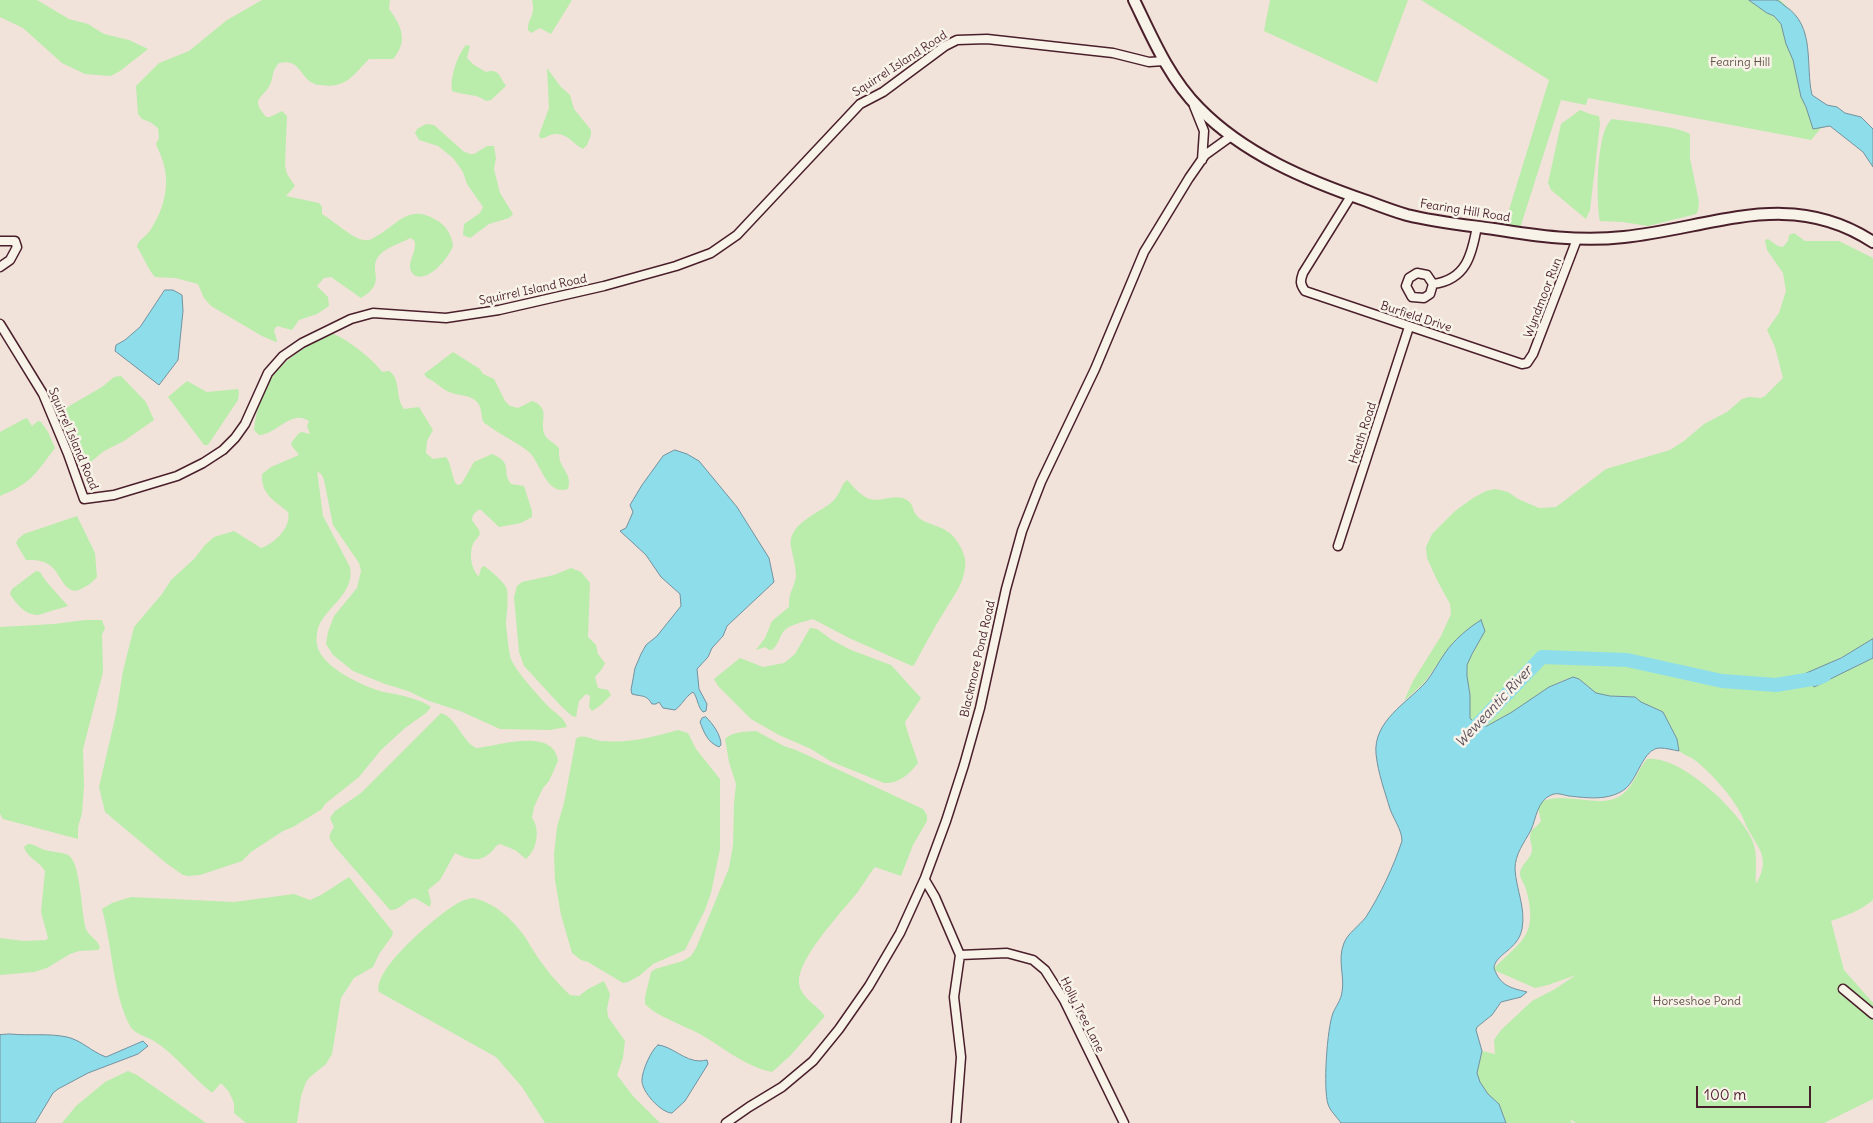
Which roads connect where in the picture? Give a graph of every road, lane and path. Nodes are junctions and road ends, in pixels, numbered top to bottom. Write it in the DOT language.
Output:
graph roads {
  1 [pos="1134,0"];
  2 [pos="1164,61"];
  3 [pos="1191,100"];
  4 [pos="1230,136"];
  5 [pos="1202,160"];
  6 [pos="1351,196"];
  7 [pos="1477,226"];
  8 [pos="1577,239"];
  9 [pos="0,241"];
  10 [pos="1873,242"];
  11 [pos="0,266"];
  12 [pos="1433,284"];
  13 [pos="0,324"];
  14 [pos="1409,327"];
  15 [pos="1527,363"];
  16 [pos="1338,546"];
  17 [pos="924,880"];
  18 [pos="960,955"];
  19 [pos="1843,989"];
  20 [pos="1873,1014"];
  21 [pos="726,1123"];
  22 [pos="956,1123"];
  23 [pos="1124,1123"];
  1 -- 2 [label="main road, Fearing Hill Road"];
  2 -- 3 [label="main road, Fearing Hill Road"];
  2 -- 13 [label="street, Squirrel Island Road"];
  3 -- 4 [label="main road, Fearing Hill Road"];
  3 -- 5 [label="street, Blackmore Pond Road"];
  4 -- 5 [label="street, Blackmore Pond Road"];
  4 -- 6 [label="main road, Fearing Hill Road"];
  5 -- 17 [label="street, Blackmore Pond Road"];
  6 -- 7 [label="main road, Fearing Hill Road"];
  6 -- 14 [label="street, Burfield Drive"];
  7 -- 8 [label="main road, Fearing Hill Road"];
  7 -- 12 [label="street"];
  8 -- 10 [label="main road, Fearing Hill Road"];
  8 -- 15 [label="street, Wyndmoor Run"];
  9 -- 11 [label="street"];
  14 -- 15 [label="street, Burfield Drive"];
  14 -- 16 [label="street, Heath Road"];
  17 -- 18 [label="street"];
  17 -- 21 [label="street, Blackmore Pond Road"];
  18 -- 22 [label="street"];
  18 -- 23 [label="street, Holly Tree Lane"];
  19 -- 20 [label="street"];
}
